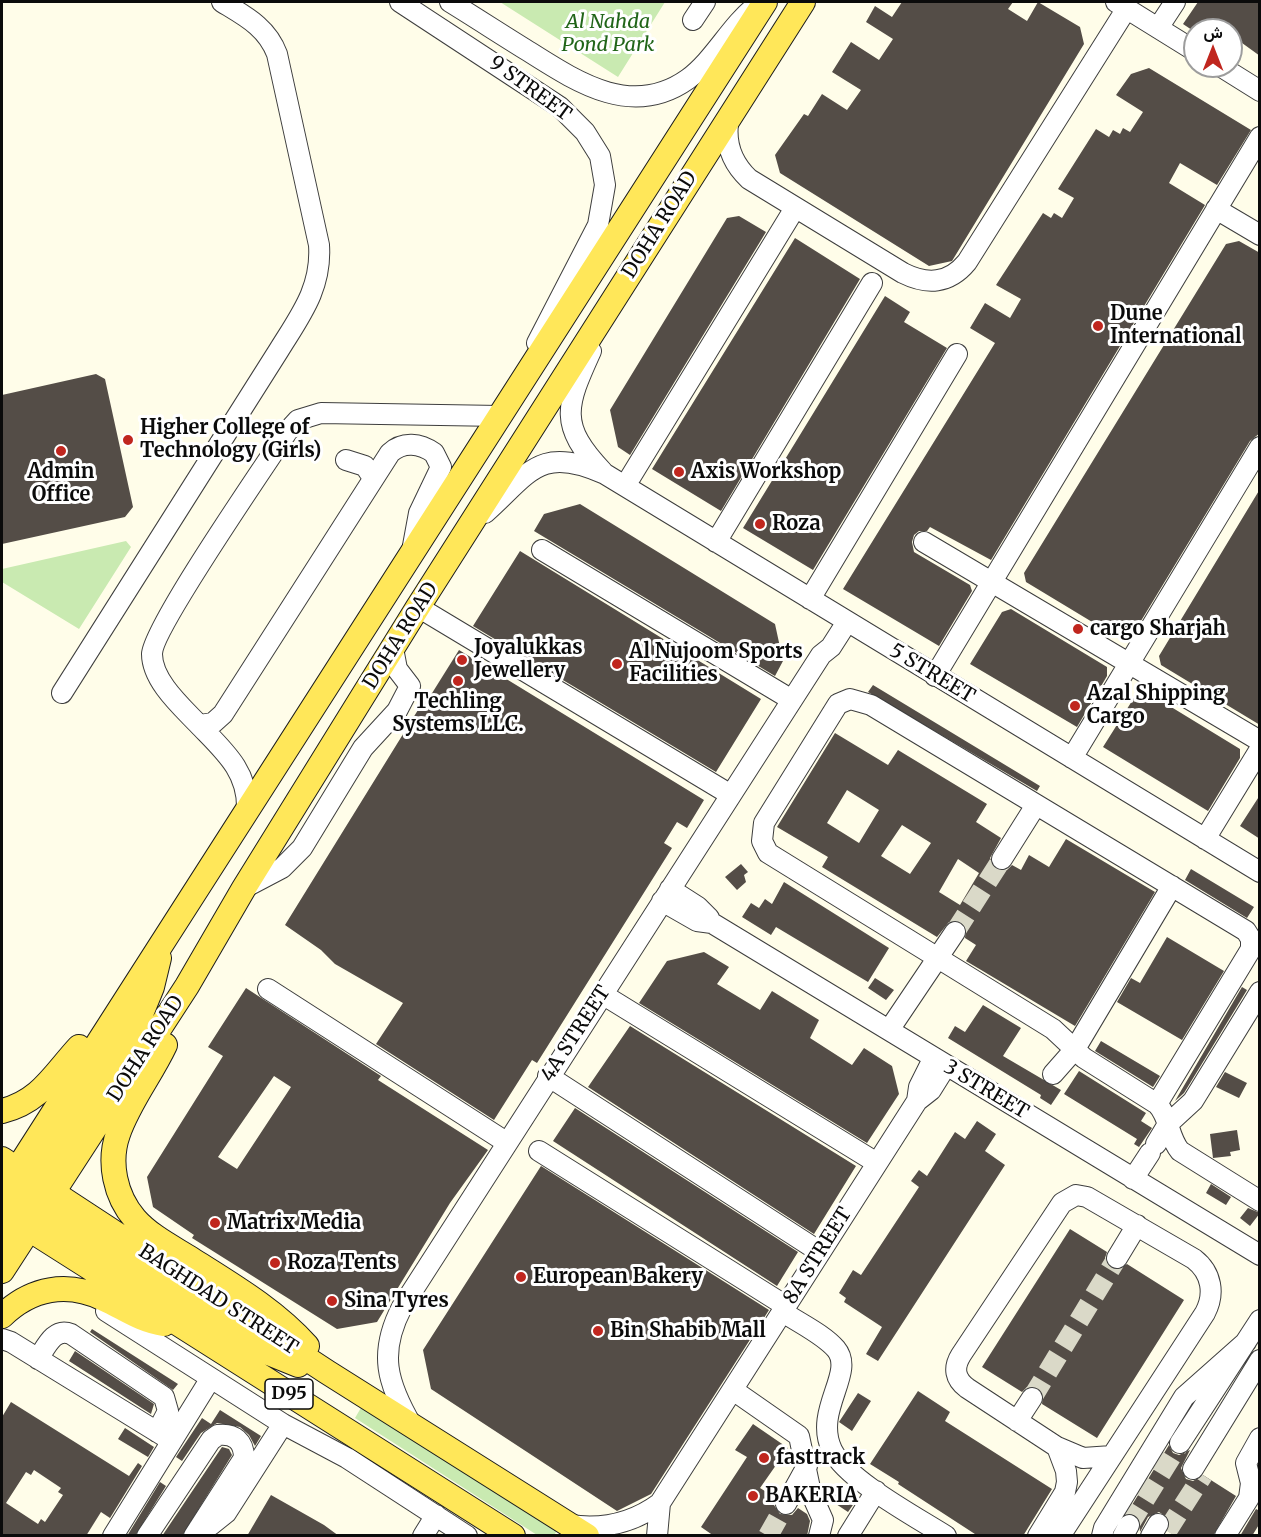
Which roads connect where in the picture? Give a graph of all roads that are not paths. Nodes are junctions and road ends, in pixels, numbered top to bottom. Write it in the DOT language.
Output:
graph roads {
  1 [pos="222,2"];
  2 [pos="400,2"];
  3 [pos="450,2"];
  4 [pos="705,2"];
  5 [pos="763,2"];
  6 [pos="804,2"];
  7 [pos="1175,2"];
  8 [pos="1122,5"];
  9 [pos="693,20"];
  10 [pos="1158,28"];
  11 [pos="1183,44"];
  12 [pos="730,115"];
  13 [pos="1260,137"];
  14 [pos="795,208"];
  15 [pos="1216,208"];
  16 [pos="1260,235"];
  17 [pos="872,284"];
  18 [pos="602,317"];
  19 [pos="957,354"];
  20 [pos="525,376"];
  21 [pos="500,416"];
  22 [pos="1260,447"];
  23 [pos="346,460"];
  24 [pos="605,474"];
  25 [pos="373,478"];
  26 [pos="625,486"];
  27 [pos="473,522"];
  28 [pos="716,542"];
  29 [pos="924,542"];
  30 [pos="542,550"];
  31 [pos="412,554"];
  32 [pos="992,581"];
  33 [pos="810,599"];
  34 [pos="418,607"];
  35 [pos="842,619"];
  36 [pos="393,648"];
  37 [pos="1130,662"];
  38 [pos="934,676"];
  39 [pos="62,693"];
  40 [pos="792,700"];
  41 [pos="200,725"];
  42 [pos="1260,741"];
  43 [pos="1260,749"];
  44 [pos="1072,758"];
  45 [pos="730,795"];
  46 [pos="1036,805"];
  47 [pos="247,809"];
  48 [pos="1205,839"];
  49 [pos="1002,859"];
  50 [pos="1260,872"];
  51 [pos="1172,886"];
  52 [pos="244,888"];
  53 [pos="666,895"];
  54 [pos="955,932"];
  55 [pos="160,944"];
  56 [pos="1248,954"];
  57 [pos="937,958"];
  58 [pos="1260,972"];
  59 [pos="187,986"];
  60 [pos="268,989"];
  61 [pos="1260,992"];
  62 [pos="602,994"];
  63 [pos="106,1029"];
  64 [pos="889,1030"];
  65 [pos="1075,1049"];
  66 [pos="940,1062"];
  67 [pos="1053,1074"];
  68 [pos="548,1076"];
  69 [pos="1156,1104"];
  70 [pos="2,1111"];
  71 [pos="1168,1124"];
  72 [pos="506,1142"];
  73 [pos="539,1151"];
  74 [pos="877,1163"];
  75 [pos="1133,1179"];
  76 [pos="17,1198"];
  77 [pos="1260,1201"];
  78 [pos="1137,1226"];
  79 [pos="820,1252"];
  80 [pos="1260,1255"];
  81 [pos="1117,1258"];
  82 [pos="2,1271"];
  83 [pos="784,1309"];
  84 [pos="2,1316"];
  85 [pos="1260,1320"];
  86 [pos="183,1327"];
  87 [pos="2,1331"];
  88 [pos="2,1339"];
  89 [pos="1246,1342"];
  90 [pos="38,1359"];
  91 [pos="1260,1360"];
  92 [pos="327,1372"];
  93 [pos="1260,1373"];
  94 [pos="211,1377"];
  95 [pos="733,1390"];
  96 [pos="1032,1398"];
  97 [pos="1017,1421"];
  98 [pos="283,1424"];
  99 [pos="412,1426"];
  100 [pos="164,1436"];
  101 [pos="1180,1443"];
  102 [pos="1258,1445"];
  103 [pos="1057,1447"];
  104 [pos="1112,1456"];
  105 [pos="807,1466"];
  106 [pos="876,1491"];
  107 [pos="1073,1497"];
  108 [pos="660,1503"];
  109 [pos="786,1504"];
  110 [pos="436,1515"];
  111 [pos="579,1530"];
  112 [pos="196,1532"];
  113 [pos="113,1536"];
  114 [pos="147,1536"];
  115 [pos="423,1536"];
  116 [pos="467,1536"];
  117 [pos="513,1536"];
  118 [pos="657,1536"];
  119 [pos="819,1536"];
  120 [pos="848,1536"];
  121 [pos="946,1536"];
  122 [pos="1038,1536"];
  123 [pos="1060,1536"];
  124 [pos="1102,1536"];
  125 [pos="1225,1536"];
  1 -- 39 [label="street"];
  2 -- 20 [label="street, 9 STREET"];
  3 -- 5 [label="street, 9 STREET"];
  4 -- 9 [label="street"];
  5 -- 20 [label="main road, DOHA ROAD"];
  6 -- 12 [label="main road, DOHA ROAD"];
  7 -- 10 [label="street"];
  8 -- 10 [label="street"];
  8 -- 14 [label="street"];
  10 -- 11 [label="street"];
  12 -- 14 [label="street"];
  12 -- 18 [label="main road, DOHA ROAD"];
  13 -- 15 [label="street"];
  14 -- 26 [label="street"];
  15 -- 16 [label="street"];
  15 -- 32 [label="street"];
  17 -- 28 [label="street"];
  18 -- 24 [label="street, 5 STREET"];
  18 -- 27 [label="main road, DOHA ROAD"];
  19 -- 33 [label="street"];
  20 -- 21 [label="main road, DOHA ROAD"];
  21 -- 31 [label="main road, DOHA ROAD"];
  21 -- 41 [label="street"];
  22 -- 37 [label="street"];
  23 -- 25 [label="street"];
  24 -- 26 [label="street, 5 STREET"];
  24 -- 27 [label="street, 5 STREET"];
  25 -- 31 [label="street"];
  25 -- 41 [label="street"];
  26 -- 28 [label="street, 5 STREET"];
  27 -- 34 [label="main road, DOHA ROAD"];
  28 -- 33 [label="street, 5 STREET"];
  29 -- 32 [label="street"];
  30 -- 40 [label="street"];
  31 -- 47 [label="main road, DOHA ROAD"];
  32 -- 37 [label="street"];
  32 -- 38 [label="street"];
  33 -- 35 [label="street, 5 STREET"];
  34 -- 36 [label="main road, DOHA ROAD"];
  34 -- 45 [label="street"];
  35 -- 38 [label="street, 5 STREET"];
  35 -- 40 [label="street, 4A STREET"];
  36 -- 52 [label="main road, DOHA ROAD"];
  36 -- 52 [label="street"];
  37 -- 42 [label="street"];
  37 -- 44 [label="street"];
  38 -- 44 [label="street, 5 STREET"];
  40 -- 45 [label="street, 4A STREET"];
  41 -- 47 [label="street"];
  43 -- 48 [label="street"];
  44 -- 48 [label="street, 5 STREET"];
  45 -- 53 [label="street, 4A STREET"];
  46 -- 49 [label="street"];
  46 -- 51 [label="street"];
  46 -- 57 [label="street"];
  47 -- 55 [label="main road, DOHA ROAD"];
  48 -- 50 [label="street, 5 STREET"];
  51 -- 56 [label="street"];
  51 -- 65 [label="street"];
  52 -- 59 [label="main road, DOHA ROAD"];
  53 -- 62 [label="street, 4A STREET"];
  53 -- 64 [label="street, 3 STREET"];
  54 -- 57 [label="street"];
  55 -- 63 [label="main road, DOHA ROAD"];
  55 -- 76 [label="main road"];
  56 -- 58 [label="street"];
  56 -- 69 [label="street"];
  57 -- 64 [label="street"];
  57 -- 65 [label="street"];
  59 -- 76 [label="main road, DOHA ROAD"];
  59 -- 92 [label="main road"];
  60 -- 72 [label="street"];
  61 -- 71 [label="street"];
  62 -- 68 [label="street, 4A STREET"];
  62 -- 74 [label="street"];
  63 -- 70 [label="main road"];
  63 -- 76 [label="main road, DOHA ROAD"];
  64 -- 66 [label="street, 3 STREET"];
  65 -- 67 [label="street"];
  65 -- 69 [label="street"];
  66 -- 74 [label="street, 8A STREET"];
  66 -- 75 [label="street, 3 STREET"];
  68 -- 72 [label="street, 4A STREET"];
  68 -- 79 [label="street"];
  69 -- 71 [label="street"];
  71 -- 75 [label="street"];
  71 -- 77 [label="street"];
  72 -- 99 [label="street, 4A STREET"];
  73 -- 83 [label="street"];
  74 -- 79 [label="street, 8A STREET"];
  75 -- 80 [label="street, 3 STREET"];
  76 -- 82 [label="main road, DOHA ROAD"];
  76 -- 86 [label="main road, BAGHDAD STREET / D95"];
  76 -- 92 [label="main road"];
  78 -- 81 [label="street"];
  78 -- 97 [label="street"];
  78 -- 104 [label="street"];
  79 -- 83 [label="street, 8A STREET"];
  83 -- 95 [label="street, 8A STREET"];
  83 -- 106 [label="street"];
  84 -- 86 [label="main road"];
  85 -- 89 [label="street"];
  86 -- 117 [label="main road, BAGHDAD STREET / D95"];
  87 -- 94 [label="street"];
  88 -- 90 [label="street"];
  89 -- 101 [label="street"];
  89 -- 124 [label="street"];
  90 -- 100 [label="street"];
  90 -- 100 [label="street"];
  91 -- 93 [label="street"];
  92 -- 99 [label="main road, D95"];
  94 -- 98 [label="street"];
  94 -- 100 [label="street"];
  95 -- 105 [label="street"];
  95 -- 108 [label="street, 8A STREET"];
  96 -- 97 [label="street"];
  97 -- 103 [label="street"];
  98 -- 110 [label="street"];
  98 -- 112 [label="street"];
  99 -- 111 [label="main road, D95"];
  100 -- 113 [label="street"];
  102 -- 125 [label="street"];
  103 -- 104 [label="street"];
  103 -- 107 [label="street"];
  104 -- 107 [label="street"];
  105 -- 109 [label="street"];
  105 -- 119 [label="street"];
  106 -- 120 [label="street"];
  106 -- 121 [label="street"];
  107 -- 122 [label="street"];
  107 -- 123 [label="street"];
  108 -- 111 [label="street, 8A STREET"];
  108 -- 118 [label="street, 8A STREET"];
  110 -- 115 [label="street"];
  110 -- 116 [label="street"];
  112 -- 114 [label="street"];
}
